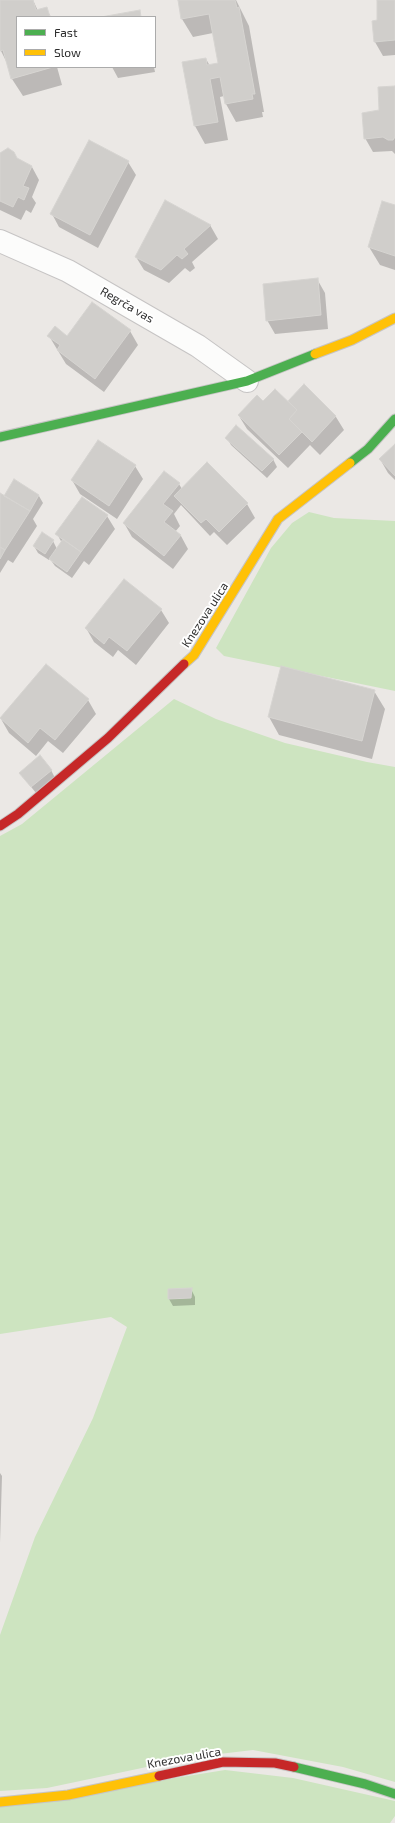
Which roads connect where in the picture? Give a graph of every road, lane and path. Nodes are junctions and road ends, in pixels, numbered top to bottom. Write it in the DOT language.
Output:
graph roads {
  1 [pos="0,241"];
  2 [pos="395,318"];
  3 [pos="247,381"];
  4 [pos="395,419"];
  5 [pos="0,437"];
  6 [pos="0,826"];
  7 [pos="395,1794"];
  8 [pos="0,1802"];
  1 -- 3 [label="street, Regrča vas"];
  2 -- 3 [label="street"];
  3 -- 5 [label="street"];
  4 -- 6 [label="street, Knezova ulica"];
  7 -- 8 [label="street, Knezova ulica"];
}
